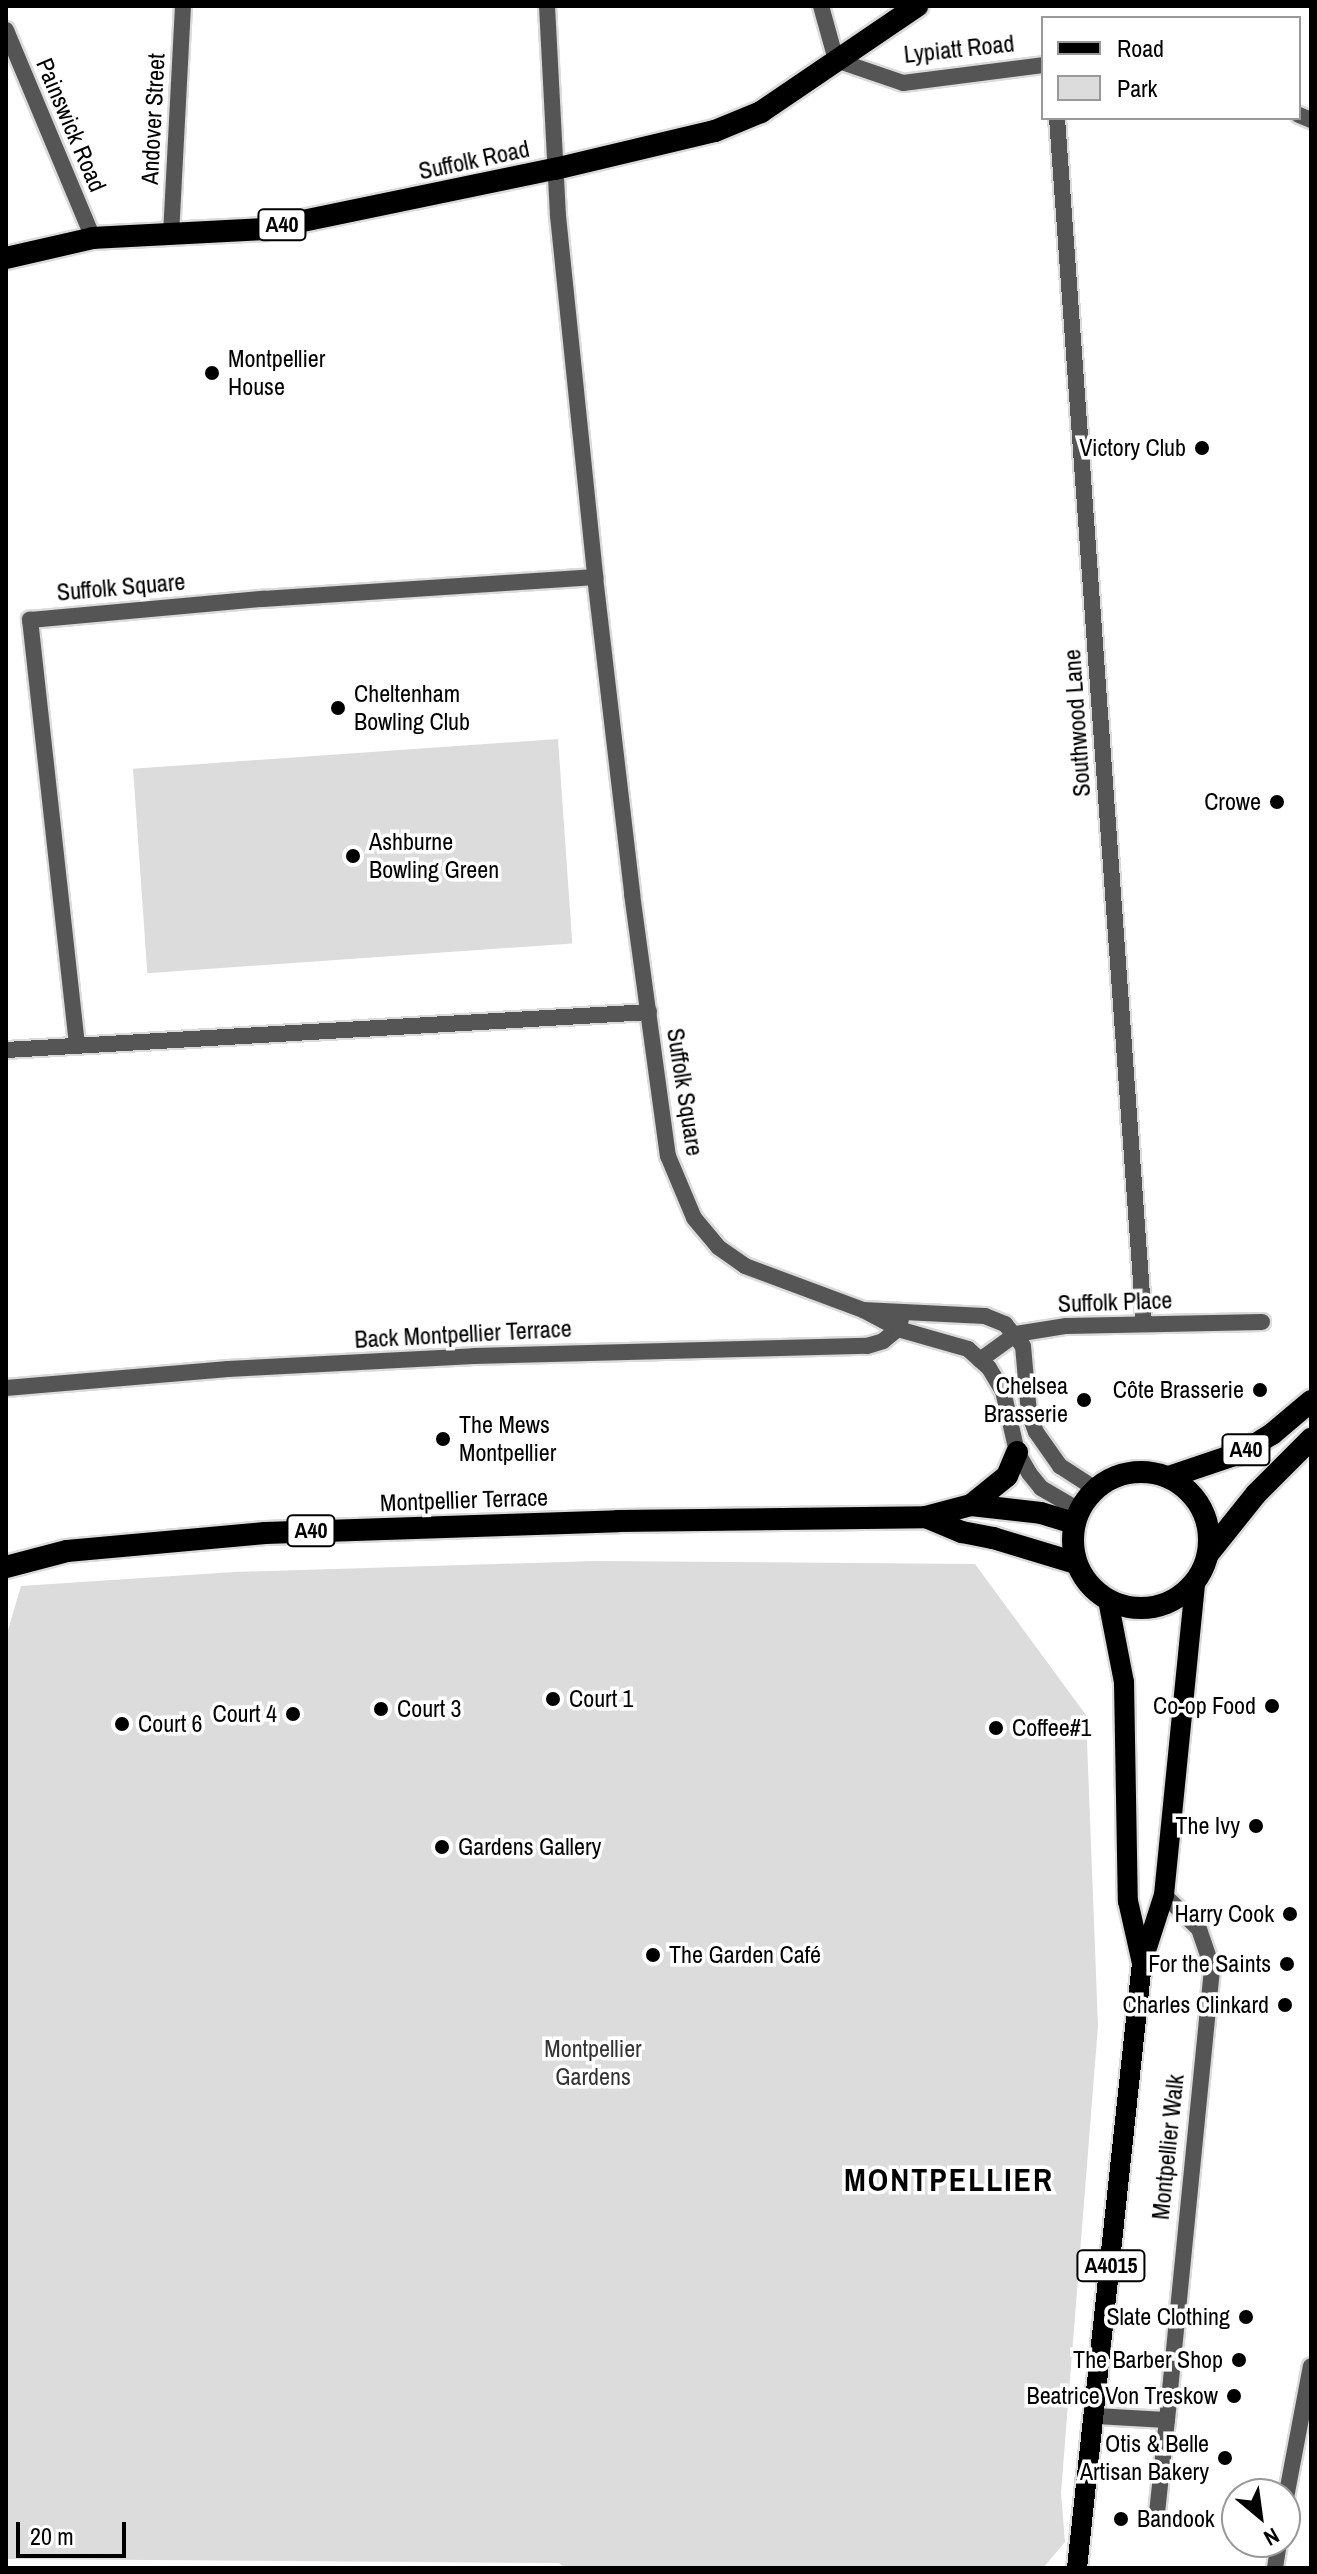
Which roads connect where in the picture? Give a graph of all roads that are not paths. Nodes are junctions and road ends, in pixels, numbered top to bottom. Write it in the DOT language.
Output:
graph roads {
  1 [pos="183,6"];
  2 [pos="547,6"];
  3 [pos="821,6"];
  4 [pos="917,6"];
  5 [pos="6,30"];
  6 [pos="836,60"];
  7 [pos="1041,65"];
  8 [pos="1057,120"];
  9 [pos="555,169"];
  10 [pos="171,235"];
  11 [pos="93,238"];
  12 [pos="6,258"];
  13 [pos="595,577"];
  14 [pos="649,1012"];
  15 [pos="77,1045"];
  16 [pos="6,1050"];
  17 [pos="863,1310"];
  18 [pos="904,1310"];
  19 [pos="1262,1322"];
  20 [pos="1144,1324"];
  21 [pos="898,1329"];
  22 [pos="1016,1334"];
  23 [pos="980,1360"];
  24 [pos="6,1388"];
  25 [pos="1311,1401"];
  26 [pos="1311,1439"];
  27 [pos="1017,1452"];
  28 [pos="1169,1477"];
  29 [pos="1094,1488"];
  30 [pos="971,1505"];
  31 [pos="926,1517"];
  32 [pos="1077,1517"];
  33 [pos="1208,1554"];
  34 [pos="1076,1563"];
  35 [pos="6,1567"];
  36 [pos="1195,1582"];
  37 [pos="1108,1600"];
  38 [pos="1164,1895"];
  39 [pos="1142,1963"];
  40 [pos="1311,2366"];
  41 [pos="1095,2416"];
  42 [pos="1167,2420"];
  43 [pos="1290,2478"];
  44 [pos="1157,2513"];
  45 [pos="1077,2568"];
  1 -- 10 [label="street, Andover Street"];
  2 -- 9 [label="street, Suffolk Square"];
  3 -- 6 [label="street"];
  4 -- 6 [label="highway, Suffolk Road / A40"];
  5 -- 11 [label="street, Painswick Road"];
  6 -- 7 [label="street, Lypiatt Road"];
  6 -- 9 [label="highway, Suffolk Road / A40"];
  8 -- 20 [label="street, Southwood Lane"];
  9 -- 10 [label="highway, Suffolk Road / A40"];
  9 -- 13 [label="street, Suffolk Square"];
  10 -- 11 [label="highway, Suffolk Road / A40"];
  11 -- 12 [label="highway, Suffolk Road / A40"];
  13 -- 14 [label="street, Suffolk Square"];
  13 -- 15 [label="street, Suffolk Square"];
  14 -- 15 [label="street, Suffolk Square"];
  14 -- 17 [label="street, Suffolk Square"];
  15 -- 16 [label="street, Suffolk Square"];
  17 -- 18 [label="street, Suffolk Square"];
  17 -- 21 [label="street, Suffolk Square"];
  18 -- 21 [label="street"];
  18 -- 22 [label="street, Suffolk Square"];
  19 -- 20 [label="street, Suffolk Place"];
  20 -- 22 [label="street, Suffolk Place"];
  21 -- 23 [label="street, Suffolk Square"];
  21 -- 24 [label="street, Back Montpellier Terrace"];
  22 -- 23 [label="street, Suffolk Place"];
  22 -- 29 [label="street"];
  23 -- 27 [label="street, Suffolk Square"];
  25 -- 28 [label="highway, A40"];
  26 -- 33 [label="highway, A40"];
  27 -- 30 [label="highway"];
  27 -- 32 [label="street, Suffolk Square"];
  28 -- 29 [label="highway, A40"];
  28 -- 33 [label="highway"];
  29 -- 32 [label="highway"];
  30 -- 31 [label="highway, Montpellier Terrace / A40"];
  30 -- 32 [label="highway, Montpellier Terrace / A40"];
  31 -- 34 [label="highway, Montpellier Terrace / A40"];
  31 -- 35 [label="highway, Montpellier Terrace / A40"];
  32 -- 34 [label="highway"];
  33 -- 36 [label="highway, A40"];
  34 -- 37 [label="highway"];
  36 -- 37 [label="highway"];
  36 -- 38 [label="main road, Montpellier Walk / A4015"];
  37 -- 39 [label="main road, Montpellier Walk / A4015"];
  38 -- 39 [label="main road, Montpellier Walk / A4015"];
  38 -- 42 [label="street, Montpellier Walk"];
  39 -- 41 [label="main road, Montpellier Walk / A4015"];
  40 -- 43 [label="street"];
  41 -- 42 [label="street"];
  41 -- 45 [label="main road, Montpellier Walk / A4015"];
  42 -- 44 [label="street, Montpellier Walk"];
}
